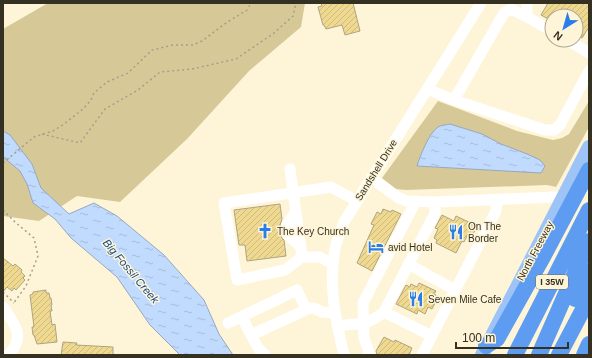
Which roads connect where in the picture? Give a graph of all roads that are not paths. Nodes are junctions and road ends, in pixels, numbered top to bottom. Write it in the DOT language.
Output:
graph roads {
  1 [pos="481,3"];
  2 [pos="528,3"];
  3 [pos="527,17"];
  4 [pos="544,27"];
  5 [pos="589,71"];
  6 [pos="428,89"];
  7 [pos="454,100"];
  8 [pos="589,147"];
  9 [pos="290,169"];
  10 [pos="589,170"];
  11 [pos="371,178"];
  12 [pos="293,193"];
  13 [pos="563,198"];
  14 [pos="497,199"];
  15 [pos="357,201"];
  16 [pos="416,201"];
  17 [pos="435,202"];
  18 [pos="589,210"];
  19 [pos="296,211"];
  20 [pos="589,241"];
  21 [pos="301,252"];
  22 [pos="333,263"];
  23 [pos="408,264"];
  24 [pos="589,272"];
  25 [pos="455,290"];
  26 [pos="589,298"];
  27 [pos="4,308"];
  28 [pos="306,309"];
  29 [pos="384,312"];
  30 [pos="334,313"];
  31 [pos="242,317"];
  32 [pos="228,323"];
  33 [pos="364,324"];
  34 [pos="337,326"];
  35 [pos="251,335"];
  36 [pos="432,336"];
  37 [pos="589,344"];
  38 [pos="484,351"];
  39 [pos="8,355"];
  40 [pos="265,355"];
  41 [pos="344,355"];
  42 [pos="370,355"];
  43 [pos="422,355"];
  44 [pos="515,355"];
  45 [pos="539,355"];
  46 [pos="546,355"];
  47 [pos="559,355"];
  48 [pos="584,355"];
  1 -- 6 [label="street, Sandshell Drive"];
  2 -- 3 [label="street"];
  3 -- 4 [label="street"];
  3 -- 7 [label="street"];
  5 -- 7 [label="street"];
  6 -- 7 [label="street"];
  6 -- 11 [label="street, Sandshell Drive"];
  8 -- 13 [label="main road, North Freeway"];
  9 -- 12 [label="street"];
  10 -- 38 [label="highway"];
  11 -- 15 [label="street, Sandshell Drive"];
  11 -- 16 [label="street"];
  12 -- 15 [label="street"];
  12 -- 19 [label="street"];
  12 -- 21 [label="street"];
  13 -- 14 [label="street"];
  13 -- 38 [label="main road, North Freeway"];
  14 -- 17 [label="street"];
  14 -- 25 [label="street"];
  15 -- 22 [label="street, Sandshell Drive"];
  16 -- 17 [label="street"];
  16 -- 33 [label="street"];
  17 -- 23 [label="street"];
  18 -- 44 [label="highway, I 35W"];
  19 -- 21 [label="street"];
  19 -- 21 [label="street"];
  20 -- 45 [label="highway"];
  21 -- 22 [label="street"];
  22 -- 30 [label="street, Sandshell Drive"];
  23 -- 25 [label="street"];
  23 -- 29 [label="street"];
  24 -- 46 [label="highway"];
  25 -- 36 [label="street"];
  26 -- 47 [label="highway"];
  27 -- 39 [label="street"];
  28 -- 30 [label="street"];
  28 -- 31 [label="street"];
  28 -- 35 [label="street"];
  29 -- 33 [label="street"];
  29 -- 36 [label="street"];
  30 -- 34 [label="street, Sandshell Drive"];
  31 -- 32 [label="street"];
  31 -- 35 [label="street"];
  33 -- 34 [label="street"];
  33 -- 42 [label="street"];
  34 -- 41 [label="street, Sandshell Drive"];
  35 -- 40 [label="street"];
  36 -- 43 [label="street"];
  37 -- 48 [label="highway"];
}
